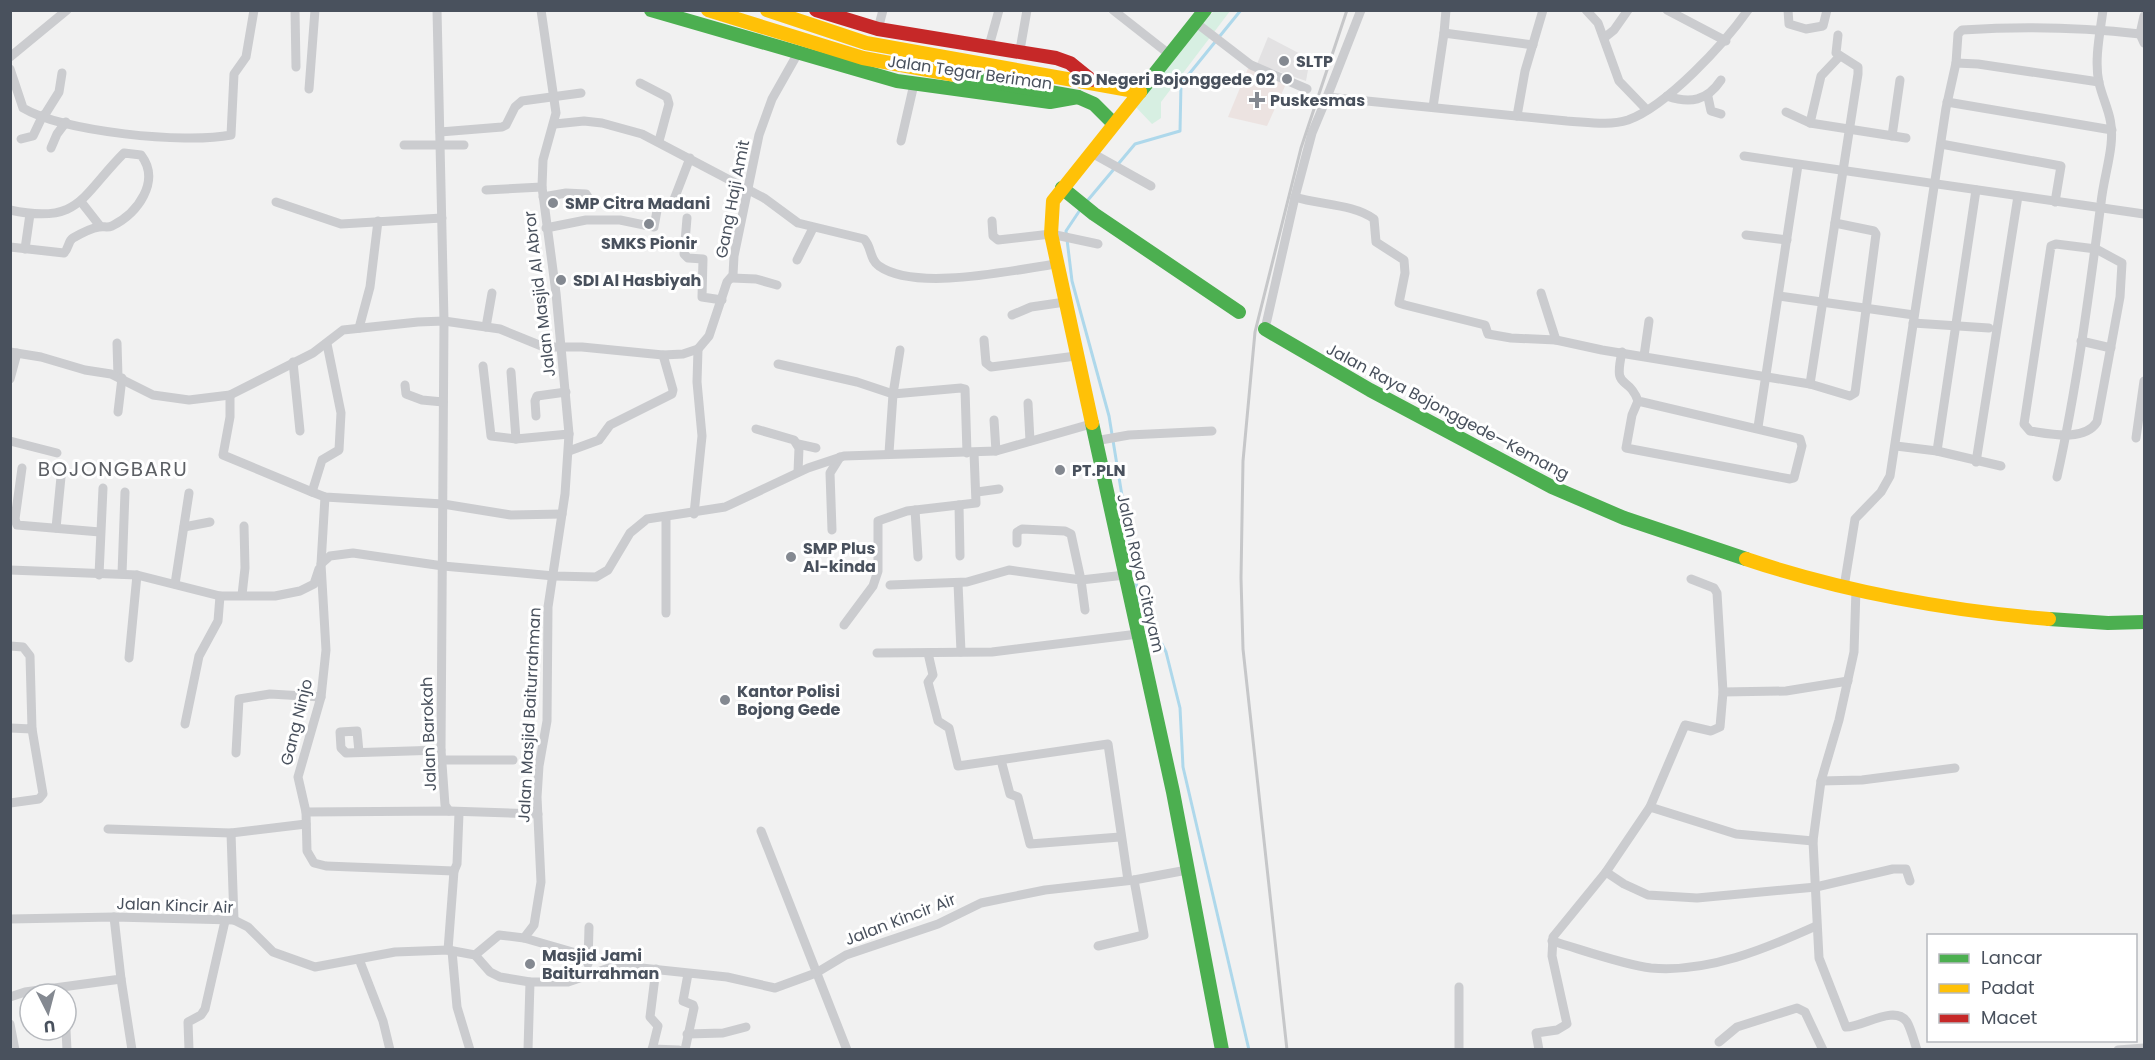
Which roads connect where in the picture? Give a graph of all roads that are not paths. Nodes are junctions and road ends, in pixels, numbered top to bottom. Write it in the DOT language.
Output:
graph roads {
  1 [pos="67,10"];
  2 [pos="254,10"];
  3 [pos="295,10"];
  4 [pos="315,10"];
  5 [pos="437,10"];
  6 [pos="541,10"];
  7 [pos="651,10"];
  8 [pos="708,10"];
  9 [pos="767,10"];
  10 [pos="816,10"];
  11 [pos="883,10"];
  12 [pos="999,10"];
  13 [pos="1027,10"];
  14 [pos="1113,10"];
  15 [pos="1361,10"];
  16 [pos="1446,10"];
  17 [pos="1543,10"];
  18 [pos="1586,10"];
  19 [pos="1628,10"];
  20 [pos="1667,10"];
  21 [pos="1748,10"];
  22 [pos="1788,10"];
  23 [pos="1827,10"];
  24 [pos="2103,10"];
  25 [pos="1201,14"];
  26 [pos="2145,16"];
  27 [pos="878,29"];
  28 [pos="2101,29"];
  29 [pos="1444,33"];
  30 [pos="906,34"];
  31 [pos="1839,35"];
  32 [pos="1604,39"];
  33 [pos="2142,39"];
  34 [pos="1726,41"];
  35 [pos="1533,45"];
  36 [pos="989,46"];
  37 [pos="903,50"];
  38 [pos="1020,50"];
  39 [pos="798,53"];
  40 [pos="1169,54"];
  41 [pos="10,57"];
  42 [pos="1839,57"];
  43 [pos="1956,63"];
  44 [pos="901,66"];
  45 [pos="296,67"];
  46 [pos="10,69"];
  47 [pos="62,73"];
  48 [pos="1721,80"];
  49 [pos="897,81"];
  50 [pos="1900,81"];
  51 [pos="2099,82"];
  52 [pos="640,83"];
  53 [pos="1095,83"];
  54 [pos="914,84"];
  55 [pos="1307,88"];
  56 [pos="309,89"];
  57 [pos="1140,92"];
  58 [pos="581,93"];
  59 [pos="1667,96"];
  60 [pos="554,97"];
  61 [pos="1078,97"];
  62 [pos="1327,97"];
  63 [pos="1708,97"];
  64 [pos="1947,102"];
  65 [pos="1433,107"];
  66 [pos="1646,109"];
  67 [pos="1786,112"];
  68 [pos="1721,114"];
  69 [pos="44,115"];
  70 [pos="1517,116"];
  71 [pos="66,122"];
  72 [pos="1113,123"];
  73 [pos="1810,123"];
  74 [pos="555,124"];
  75 [pos="1849,128"];
  76 [pos="2112,130"];
  77 [pos="440,132"];
  78 [pos="1892,136"];
  79 [pos="1906,138"];
  80 [pos="21,139"];
  81 [pos="659,141"];
  82 [pos="901,141"];
  83 [pos="1941,144"];
  84 [pos="404,145"];
  85 [pos="464,145"];
  86 [pos="440,146"];
  87 [pos="51,148"];
  88 [pos="1090,152"];
  89 [pos="1744,156"];
  90 [pos="690,158"];
  91 [pos="1798,165"];
  92 [pos="1844,171"];
  93 [pos="1934,184"];
  94 [pos="1151,186"];
  95 [pos="542,187"];
  96 [pos="1062,188"];
  97 [pos="486,190"];
  98 [pos="749,190"];
  99 [pos="1976,190"];
  100 [pos="2018,196"];
  101 [pos="1295,197"];
  102 [pos="543,198"];
  103 [pos="276,202"];
  104 [pos="591,202"];
  105 [pos="2055,202"];
  106 [pos="82,203"];
  107 [pos="2100,209"];
  108 [pos="10,210"];
  109 [pos="30,214"];
  110 [pos="2145,214"];
  111 [pos="442,218"];
  112 [pos="687,218"];
  113 [pos="378,221"];
  114 [pos="992,221"];
  115 [pos="1835,223"];
  116 [pos="100,226"];
  117 [pos="546,228"];
  118 [pos="813,228"];
  119 [pos="1055,235"];
  120 [pos="1746,236"];
  121 [pos="1787,240"];
  122 [pos="1098,244"];
  123 [pos="10,247"];
  124 [pos="25,249"];
  125 [pos="2096,249"];
  126 [pos="797,260"];
  127 [pos="1056,264"];
  128 [pos="732,278"];
  129 [pos="777,285"];
  130 [pos="492,293"];
  131 [pos="1541,293"];
  132 [pos="1779,296"];
  133 [pos="722,300"];
  134 [pos="1065,302"];
  135 [pos="1822,302"];
  136 [pos="1867,308"];
  137 [pos="1239,312"];
  138 [pos="1012,315"];
  139 [pos="1913,319"];
  140 [pos="444,321"];
  141 [pos="1649,321"];
  142 [pos="1957,326"];
  143 [pos="486,327"];
  144 [pos="359,328"];
  145 [pos="1989,328"];
  146 [pos="1264,329"];
  147 [pos="984,340"];
  148 [pos="1556,340"];
  149 [pos="2081,341"];
  150 [pos="117,343"];
  151 [pos="327,344"];
  152 [pos="561,347"];
  153 [pos="2110,348"];
  154 [pos="698,349"];
  155 [pos="900,350"];
  156 [pos="14,352"];
  157 [pos="1622,352"];
  158 [pos="663,355"];
  159 [pos="1076,356"];
  160 [pos="1644,356"];
  161 [pos="293,362"];
  162 [pos="777,364"];
  163 [pos="483,366"];
  164 [pos="511,372"];
  165 [pos="1767,376"];
  166 [pos="120,377"];
  167 [pos="10,379"];
  168 [pos="2145,381"];
  169 [pos="1810,384"];
  170 [pos="405,385"];
  171 [pos="566,392"];
  172 [pos="230,394"];
  173 [pos="893,394"];
  174 [pos="1638,401"];
  175 [pos="443,402"];
  176 [pos="1028,403"];
  177 [pos="118,412"];
  178 [pos="536,416"];
  179 [pos="994,420"];
  180 [pos="1091,424"];
  181 [pos="1758,427"];
  182 [pos="756,429"];
  183 [pos="300,431"];
  184 [pos="1212,431"];
  185 [pos="569,434"];
  186 [pos="2066,436"];
  187 [pos="2136,438"];
  188 [pos="516,439"];
  189 [pos="1101,440"];
  190 [pos="10,441"];
  191 [pos="1030,441"];
  192 [pos="798,444"];
  193 [pos="1896,446"];
  194 [pos="816,448"];
  195 [pos="569,451"];
  196 [pos="996,451"];
  197 [pos="1937,451"];
  198 [pos="57,453"];
  199 [pos="889,453"];
  200 [pos="970,453"];
  201 [pos="842,457"];
  202 [pos="1976,462"];
  203 [pos="2001,466"];
  204 [pos="22,468"];
  205 [pos="798,472"];
  206 [pos="61,477"];
  207 [pos="2056,477"];
  208 [pos="103,488"];
  209 [pos="999,489"];
  210 [pos="125,492"];
  211 [pos="312,492"];
  212 [pos="977,492"];
  213 [pos="189,493"];
  214 [pos="325,497"];
  215 [pos="443,504"];
  216 [pos="959,505"];
  217 [pos="915,510"];
  218 [pos="562,514"];
  219 [pos="694,514"];
  220 [pos="666,518"];
  221 [pos="210,522"];
  222 [pos="14,525"];
  223 [pos="184,526"];
  224 [pos="244,526"];
  225 [pos="56,528"];
  226 [pos="832,530"];
  227 [pos="100,532"];
  228 [pos="1017,543"];
  229 [pos="960,556"];
  230 [pos="918,557"];
  231 [pos="321,564"];
  232 [pos="442,566"];
  233 [pos="10,570"];
  234 [pos="122,574"];
  235 [pos="99,575"];
  236 [pos="137,575"];
  237 [pos="1125,575"];
  238 [pos="554,576"];
  239 [pos="1690,579"];
  240 [pos="1081,580"];
  241 [pos="958,583"];
  242 [pos="175,584"];
  243 [pos="890,585"];
  244 [pos="1850,588"];
  245 [pos="220,596"];
  246 [pos="242,596"];
  247 [pos="1085,610"];
  248 [pos="666,613"];
  249 [pos="2145,622"];
  250 [pos="844,625"];
  251 [pos="1138,634"];
  252 [pos="10,645"];
  253 [pos="928,652"];
  254 [pos="961,652"];
  255 [pos="877,653"];
  256 [pos="129,658"];
  257 [pos="1848,681"];
  258 [pos="1723,692"];
  259 [pos="321,697"];
  260 [pos="185,724"];
  261 [pos="10,728"];
  262 [pos="32,729"];
  263 [pos="360,752"];
  264 [pos="236,753"];
  265 [pos="442,755"];
  266 [pos="1001,759"];
  267 [pos="513,760"];
  268 [pos="1955,768"];
  269 [pos="1821,781"];
  270 [pos="10,803"];
  271 [pos="1650,807"];
  272 [pos="306,812"];
  273 [pos="454,812"];
  274 [pos="538,814"];
  275 [pos="306,824"];
  276 [pos="108,829"];
  277 [pos="761,831"];
  278 [pos="231,832"];
  279 [pos="1120,837"];
  280 [pos="1813,841"];
  281 [pos="1186,870"];
  282 [pos="454,871"];
  283 [pos="1606,872"];
  284 [pos="1131,880"];
  285 [pos="1910,881"];
  286 [pos="1816,887"];
  287 [pos="114,917"];
  288 [pos="10,919"];
  289 [pos="229,921"];
  290 [pos="1816,926"];
  291 [pos="589,927"];
  292 [pos="525,938"];
  293 [pos="1552,941"];
  294 [pos="1098,946"];
  295 [pos="450,950"];
  296 [pos="475,955"];
  297 [pos="359,959"];
  298 [pos="588,960"];
  299 [pos="656,969"];
  300 [pos="688,974"];
  301 [pos="816,974"];
  302 [pos="587,975"];
  303 [pos="121,979"];
  304 [pos="530,982"];
  305 [pos="78,987"];
  306 [pos="1459,987"];
  307 [pos="10,1024"];
  308 [pos="746,1028"];
  309 [pos="687,1034"];
  310 [pos="1719,1042"];
  311 [pos="2145,1048"];
  312 [pos="652,1049"];
  313 [pos="15,1050"];
  314 [pos="132,1050"];
  315 [pos="189,1050"];
  316 [pos="390,1050"];
  317 [pos="470,1050"];
  318 [pos="528,1050"];
  319 [pos="679,1050"];
  320 [pos="685,1050"];
  321 [pos="847,1050"];
  322 [pos="1222,1050"];
  323 [pos="1459,1050"];
  324 [pos="1539,1050"];
  325 [pos="1823,1050"];
  326 [pos="1917,1050"];
  327 [pos="2118,1050"];
  1 -- 41 [label="street"];
  2 -- 71 [label="street"];
  3 -- 45 [label="street"];
  4 -- 56 [label="street"];
  5 -- 77 [label="street, Jalan Barokah"];
  6 -- 60 [label="street, Jalan Masjid Al Abror"];
  7 -- 39 [label="main road, Jalan Tegar Beriman"];
  8 -- 44 [label="main road, Jalan Tegar Beriman"];
  9 -- 37 [label="main road, Jalan Tegar Beriman"];
  10 -- 27 [label="main road, Jalan Tegar Beriman"];
  11 -- 27 [label="street"];
  12 -- 36 [label="street"];
  13 -- 38 [label="street"];
  14 -- 40 [label="street"];
  15 -- 62 [label="street"];
  16 -- 29 [label="street"];
  17 -- 35 [label="street"];
  18 -- 32 [label="street"];
  19 -- 32 [label="street"];
  20 -- 34 [label="street"];
  21 -- 34 [label="street"];
  22 -- 23 [label="street"];
  24 -- 28 [label="street"];
  25 -- 40 [label="main road, Jalan Raya Citayam"];
  25 -- 55 [label="street"];
  26 -- 33 [label="street"];
  27 -- 30 [label="main road, Jalan Tegar Beriman"];
  28 -- 33 [label="street"];
  28 -- 43 [label="street"];
  28 -- 51 [label="street"];
  29 -- 35 [label="street"];
  29 -- 65 [label="street"];
  30 -- 36 [label="main road, Jalan Tegar Beriman"];
  30 -- 37 [label="main road"];
  31 -- 42 [label="street"];
  32 -- 66 [label="street"];
  34 -- 59 [label="street"];
  35 -- 70 [label="street"];
  36 -- 38 [label="main road, Jalan Tegar Beriman"];
  37 -- 53 [label="main road, Jalan Tegar Beriman"];
  38 -- 53 [label="main road, Jalan Tegar Beriman"];
  39 -- 49 [label="main road, Jalan Tegar Beriman"];
  39 -- 98 [label="street, Gang Haji Amit"];
  40 -- 57 [label="main road, Jalan Raya Citayam"];
  42 -- 73 [label="street"];
  42 -- 75 [label="street"];
  43 -- 51 [label="street"];
  43 -- 64 [label="street"];
  44 -- 49 [label="main road"];
  44 -- 61 [label="main road, Jalan Tegar Beriman"];
  46 -- 69 [label="street"];
  47 -- 69 [label="street"];
  48 -- 63 [label="street"];
  49 -- 54 [label="main road, Jalan Tegar Beriman"];
  50 -- 78 [label="street"];
  51 -- 76 [label="street"];
  52 -- 81 [label="street"];
  53 -- 57 [label="main road, Jalan Tegar Beriman"];
  54 -- 61 [label="main road, Jalan Tegar Beriman"];
  54 -- 82 [label="street"];
  57 -- 72 [label="main road, Jalan Raya Citayam"];
  58 -- 60 [label="street"];
  59 -- 63 [label="street"];
  59 -- 66 [label="street"];
  60 -- 74 [label="street, Jalan Masjid Al Abror"];
  60 -- 77 [label="street"];
  61 -- 72 [label="main road, Jalan Tegar Beriman"];
  62 -- 65 [label="street"];
  62 -- 101 [label="street"];
  63 -- 68 [label="street"];
  64 -- 76 [label="street"];
  64 -- 83 [label="street"];
  65 -- 70 [label="street"];
  66 -- 70 [label="street"];
  67 -- 73 [label="street"];
  69 -- 71 [label="street"];
  69 -- 80 [label="street"];
  71 -- 87 [label="street"];
  72 -- 88 [label="main road, Jalan Raya Citayam"];
  73 -- 75 [label="street"];
  74 -- 81 [label="street"];
  74 -- 95 [label="street, Jalan Masjid Al Abror"];
  75 -- 78 [label="street"];
  75 -- 92 [label="street"];
  76 -- 107 [label="street"];
  77 -- 86 [label="street, Jalan Barokah"];
  78 -- 79 [label="street"];
  81 -- 90 [label="street"];
  83 -- 93 [label="street"];
  83 -- 105 [label="street"];
  84 -- 86 [label="street"];
  85 -- 86 [label="street"];
  86 -- 111 [label="street, Jalan Barokah"];
  88 -- 94 [label="street"];
  88 -- 96 [label="main road, Jalan Raya Citayam"];
  89 -- 91 [label="street"];
  90 -- 98 [label="street"];
  90 -- 117 [label="street"];
  91 -- 92 [label="street"];
  91 -- 121 [label="street"];
  92 -- 93 [label="street"];
  92 -- 115 [label="street"];
  93 -- 99 [label="street"];
  93 -- 139 [label="street"];
  95 -- 97 [label="street"];
  95 -- 102 [label="street, Jalan Masjid Al Abror"];
  96 -- 119 [label="main road, Jalan Raya Citayam"];
  96 -- 137 [label="main road"];
  98 -- 118 [label="street"];
  98 -- 128 [label="street, Gang Haji Amit"];
  99 -- 100 [label="street"];
  99 -- 142 [label="street"];
  100 -- 105 [label="street"];
  100 -- 202 [label="street"];
  101 -- 146 [label="street"];
  101 -- 148 [label="street"];
  102 -- 104 [label="street"];
  102 -- 117 [label="street, Jalan Masjid Al Abror"];
  103 -- 113 [label="street"];
  105 -- 107 [label="street"];
  106 -- 109 [label="street"];
  106 -- 116 [label="street"];
  106 -- 116 [label="street"];
  107 -- 110 [label="street"];
  107 -- 125 [label="street"];
  108 -- 109 [label="street"];
  109 -- 124 [label="street"];
  111 -- 113 [label="street"];
  111 -- 140 [label="street, Jalan Barokah"];
  112 -- 133 [label="street"];
  113 -- 144 [label="street"];
  114 -- 119 [label="street"];
  115 -- 135 [label="street"];
  115 -- 136 [label="street"];
  116 -- 124 [label="street"];
  117 -- 152 [label="street, Jalan Masjid Al Abror"];
  118 -- 126 [label="street"];
  118 -- 127 [label="street"];
  119 -- 122 [label="street"];
  119 -- 127 [label="main road, Jalan Raya Citayam"];
  120 -- 121 [label="street"];
  121 -- 132 [label="street"];
  123 -- 124 [label="street"];
  125 -- 149 [label="street"];
  125 -- 153 [label="street"];
  125 -- 186 [label="street"];
  127 -- 134 [label="main road, Jalan Raya Citayam"];
  128 -- 129 [label="street"];
  128 -- 133 [label="street, Gang Haji Amit"];
  130 -- 143 [label="street"];
  131 -- 148 [label="street"];
  132 -- 135 [label="street"];
  132 -- 165 [label="street"];
  133 -- 154 [label="street, Gang Haji Amit"];
  134 -- 138 [label="street"];
  134 -- 159 [label="main road, Jalan Raya Citayam"];
  135 -- 136 [label="street"];
  135 -- 169 [label="street"];
  136 -- 139 [label="street"];
  136 -- 169 [label="street"];
  139 -- 142 [label="street"];
  139 -- 193 [label="street"];
  140 -- 143 [label="street"];
  140 -- 144 [label="street"];
  140 -- 175 [label="street, Jalan Barokah"];
  141 -- 160 [label="street"];
  142 -- 145 [label="street"];
  142 -- 197 [label="street"];
  143 -- 152 [label="street"];
  144 -- 151 [label="street"];
  146 -- 244 [label="main road, Jalan Raya Bojonggede—Kemang"];
  147 -- 159 [label="street"];
  148 -- 157 [label="street"];
  149 -- 153 [label="street"];
  149 -- 186 [label="street"];
  150 -- 166 [label="street"];
  151 -- 161 [label="street"];
  151 -- 211 [label="street"];
  152 -- 158 [label="street"];
  152 -- 171 [label="street, Jalan Masjid Al Abror"];
  153 -- 186 [label="street"];
  154 -- 158 [label="street"];
  154 -- 219 [label="street"];
  155 -- 173 [label="street"];
  156 -- 166 [label="street"];
  156 -- 167 [label="street"];
  157 -- 160 [label="street"];
  157 -- 174 [label="street"];
  158 -- 195 [label="street"];
  159 -- 180 [label="main road, Jalan Raya Citayam"];
  160 -- 165 [label="street"];
  161 -- 172 [label="street"];
  161 -- 183 [label="street"];
  162 -- 173 [label="street"];
  163 -- 188 [label="street"];
  164 -- 188 [label="street"];
  165 -- 169 [label="street"];
  165 -- 181 [label="street"];
  166 -- 172 [label="street"];
  166 -- 177 [label="street"];
  168 -- 187 [label="street"];
  170 -- 175 [label="street"];
  171 -- 178 [label="street"];
  171 -- 185 [label="street, Jalan Masjid Al Abror"];
  172 -- 211 [label="street"];
  173 -- 199 [label="street"];
  173 -- 200 [label="street"];
  174 -- 181 [label="street"];
  174 -- 181 [label="street"];
  175 -- 215 [label="street, Jalan Barokah"];
  176 -- 191 [label="street"];
  179 -- 196 [label="street"];
  180 -- 189 [label="main road, Jalan Raya Citayam"];
  180 -- 191 [label="street"];
  182 -- 192 [label="street"];
  184 -- 189 [label="street"];
  185 -- 188 [label="street"];
  185 -- 195 [label="street, Jalan Masjid Al Abror"];
  186 -- 207 [label="street"];
  189 -- 237 [label="main road, Jalan Raya Citayam"];
  190 -- 198 [label="street"];
  191 -- 196 [label="street"];
  192 -- 194 [label="street"];
  192 -- 205 [label="street"];
  193 -- 197 [label="street"];
  193 -- 244 [label="street"];
  195 -- 218 [label="street, Jalan Masjid Al Abror"];
  196 -- 200 [label="street"];
  197 -- 202 [label="street"];
  199 -- 200 [label="street"];
  199 -- 201 [label="street"];
  200 -- 212 [label="street"];
  201 -- 205 [label="street"];
  201 -- 226 [label="street"];
  202 -- 203 [label="street"];
  204 -- 222 [label="street"];
  205 -- 219 [label="street"];
  206 -- 225 [label="street"];
  208 -- 227 [label="street"];
  209 -- 212 [label="street"];
  210 -- 234 [label="street"];
  211 -- 214 [label="street"];
  212 -- 216 [label="street"];
  213 -- 223 [label="street"];
  214 -- 215 [label="street"];
  214 -- 231 [label="street, Gang Ninjo"];
  215 -- 218 [label="street"];
  215 -- 232 [label="street, Jalan Barokah"];
  216 -- 217 [label="street"];
  216 -- 229 [label="street"];
  217 -- 230 [label="street"];
  217 -- 250 [label="street"];
  218 -- 238 [label="street, Jalan Masjid Al Abror"];
  219 -- 220 [label="street"];
  220 -- 238 [label="street"];
  220 -- 248 [label="street"];
  221 -- 223 [label="street"];
  222 -- 225 [label="street"];
  223 -- 242 [label="street"];
  224 -- 246 [label="street"];
  225 -- 227 [label="street"];
  227 -- 235 [label="street"];
  228 -- 240 [label="street"];
  231 -- 232 [label="street"];
  231 -- 246 [label="street"];
  231 -- 259 [label="street, Gang Ninjo"];
  232 -- 238 [label="street"];
  232 -- 265 [label="street, Jalan Barokah"];
  233 -- 235 [label="street"];
  234 -- 235 [label="street"];
  234 -- 236 [label="street"];
  236 -- 242 [label="street"];
  236 -- 256 [label="street"];
  237 -- 240 [label="street"];
  237 -- 251 [label="main road, Jalan Raya Citayam"];
  238 -- 274 [label="street, Jalan Masjid Baiturrahman"];
  239 -- 258 [label="street"];
  240 -- 241 [label="street"];
  240 -- 247 [label="street"];
  241 -- 243 [label="street"];
  241 -- 254 [label="street"];
  242 -- 245 [label="street"];
  244 -- 249 [label="main road, Jalan Raya Bojonggede—Kemang"];
  244 -- 257 [label="street"];
  245 -- 246 [label="street"];
  245 -- 260 [label="street"];
  251 -- 254 [label="street"];
  251 -- 281 [label="main road, Jalan Raya Citayam"];
  252 -- 262 [label="street"];
  253 -- 254 [label="street"];
  253 -- 255 [label="street"];
  253 -- 266 [label="street"];
  257 -- 258 [label="street"];
  257 -- 269 [label="street"];
  258 -- 271 [label="street"];
  259 -- 264 [label="street"];
  259 -- 272 [label="street, Gang Ninjo"];
  261 -- 262 [label="street"];
  262 -- 270 [label="street"];
  263 -- 265 [label="street"];
  265 -- 267 [label="street"];
  265 -- 273 [label="street, Jalan Barokah"];
  266 -- 279 [label="street"];
  266 -- 279 [label="street"];
  268 -- 269 [label="street"];
  269 -- 280 [label="street"];
  271 -- 280 [label="street"];
  271 -- 283 [label="street"];
  272 -- 273 [label="street"];
  272 -- 275 [label="street, Gang Ninjo"];
  273 -- 274 [label="street"];
  273 -- 282 [label="street, Jalan Barokah"];
  274 -- 292 [label="street, Jalan Masjid Baiturrahman"];
  275 -- 278 [label="street"];
  275 -- 282 [label="street, Gang Ninjo"];
  276 -- 278 [label="street"];
  277 -- 301 [label="street"];
  278 -- 289 [label="street"];
  279 -- 284 [label="street"];
  280 -- 286 [label="street"];
  281 -- 284 [label="street, Jalan Kincir Air"];
  281 -- 322 [label="main road, Jalan Raya Citayam"];
  282 -- 295 [label="street, Jalan Barokah"];
  283 -- 286 [label="street"];
  283 -- 293 [label="street"];
  284 -- 294 [label="street"];
  284 -- 301 [label="street, Jalan Kincir Air"];
  285 -- 286 [label="street"];
  286 -- 290 [label="street"];
  287 -- 288 [label="street, Jalan Kincir Air"];
  287 -- 289 [label="street, Jalan Kincir Air"];
  287 -- 303 [label="street"];
  289 -- 297 [label="street, Jalan Kincir Air"];
  289 -- 315 [label="street"];
  290 -- 293 [label="street"];
  290 -- 326 [label="street"];
  291 -- 298 [label="street"];
  292 -- 296 [label="street"];
  292 -- 298 [label="street"];
  293 -- 324 [label="street"];
  295 -- 296 [label="street, Jalan Kincir Air"];
  295 -- 297 [label="street, Jalan Kincir Air"];
  295 -- 317 [label="street, Jalan Barokah"];
  296 -- 304 [label="street, Jalan Kincir Air"];
  297 -- 316 [label="street"];
  298 -- 302 [label="street"];
  299 -- 300 [label="street, Jalan Kincir Air"];
  299 -- 302 [label="street, Jalan Kincir Air"];
  299 -- 312 [label="street"];
  300 -- 301 [label="street, Jalan Kincir Air"];
  300 -- 309 [label="street"];
  301 -- 321 [label="street"];
  302 -- 304 [label="street, Jalan Kincir Air"];
  303 -- 305 [label="street"];
  303 -- 314 [label="street"];
  304 -- 318 [label="street"];
  306 -- 323 [label="street"];
  307 -- 313 [label="street"];
  308 -- 309 [label="street"];
  309 -- 320 [label="street"];
  310 -- 325 [label="street"];
  311 -- 327 [label="street"];
  312 -- 319 [label="street"];
}
